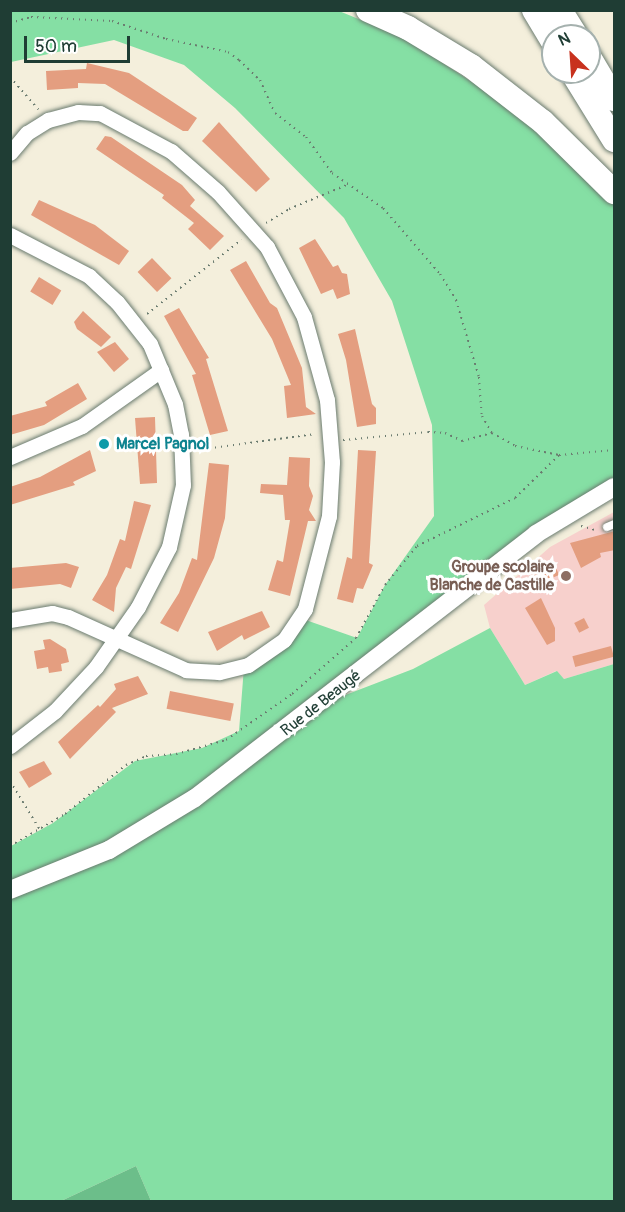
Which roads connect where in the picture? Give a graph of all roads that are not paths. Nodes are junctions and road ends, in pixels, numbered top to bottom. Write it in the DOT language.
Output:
graph roads {
  1 [pos="368,10"];
  2 [pos="534,10"];
  3 [pos="560,10"];
  4 [pos="542,24"];
  5 [pos="569,24"];
  6 [pos="601,76"];
  7 [pos="580,84"];
  8 [pos="615,99"];
  9 [pos="615,140"];
  10 [pos="10,153"];
  11 [pos="615,192"];
  12 [pos="10,235"];
  13 [pos="161,370"];
  14 [pos="10,457"];
  15 [pos="615,487"];
  16 [pos="10,620"];
  17 [pos="118,637"];
  18 [pos="10,746"];
  19 [pos="10,890"];
  1 -- 11 [label="highway"];
  2 -- 4 [label="highway"];
  3 -- 5 [label="highway"];
  6 -- 8 [label="highway"];
  7 -- 9 [label="highway"];
  10 -- 17 [label="street"];
  12 -- 13 [label="street"];
  13 -- 14 [label="street"];
  13 -- 17 [label="street"];
  15 -- 19 [label="street, Rue de Beaugé"];
  16 -- 17 [label="street"];
  17 -- 18 [label="street"];
}
